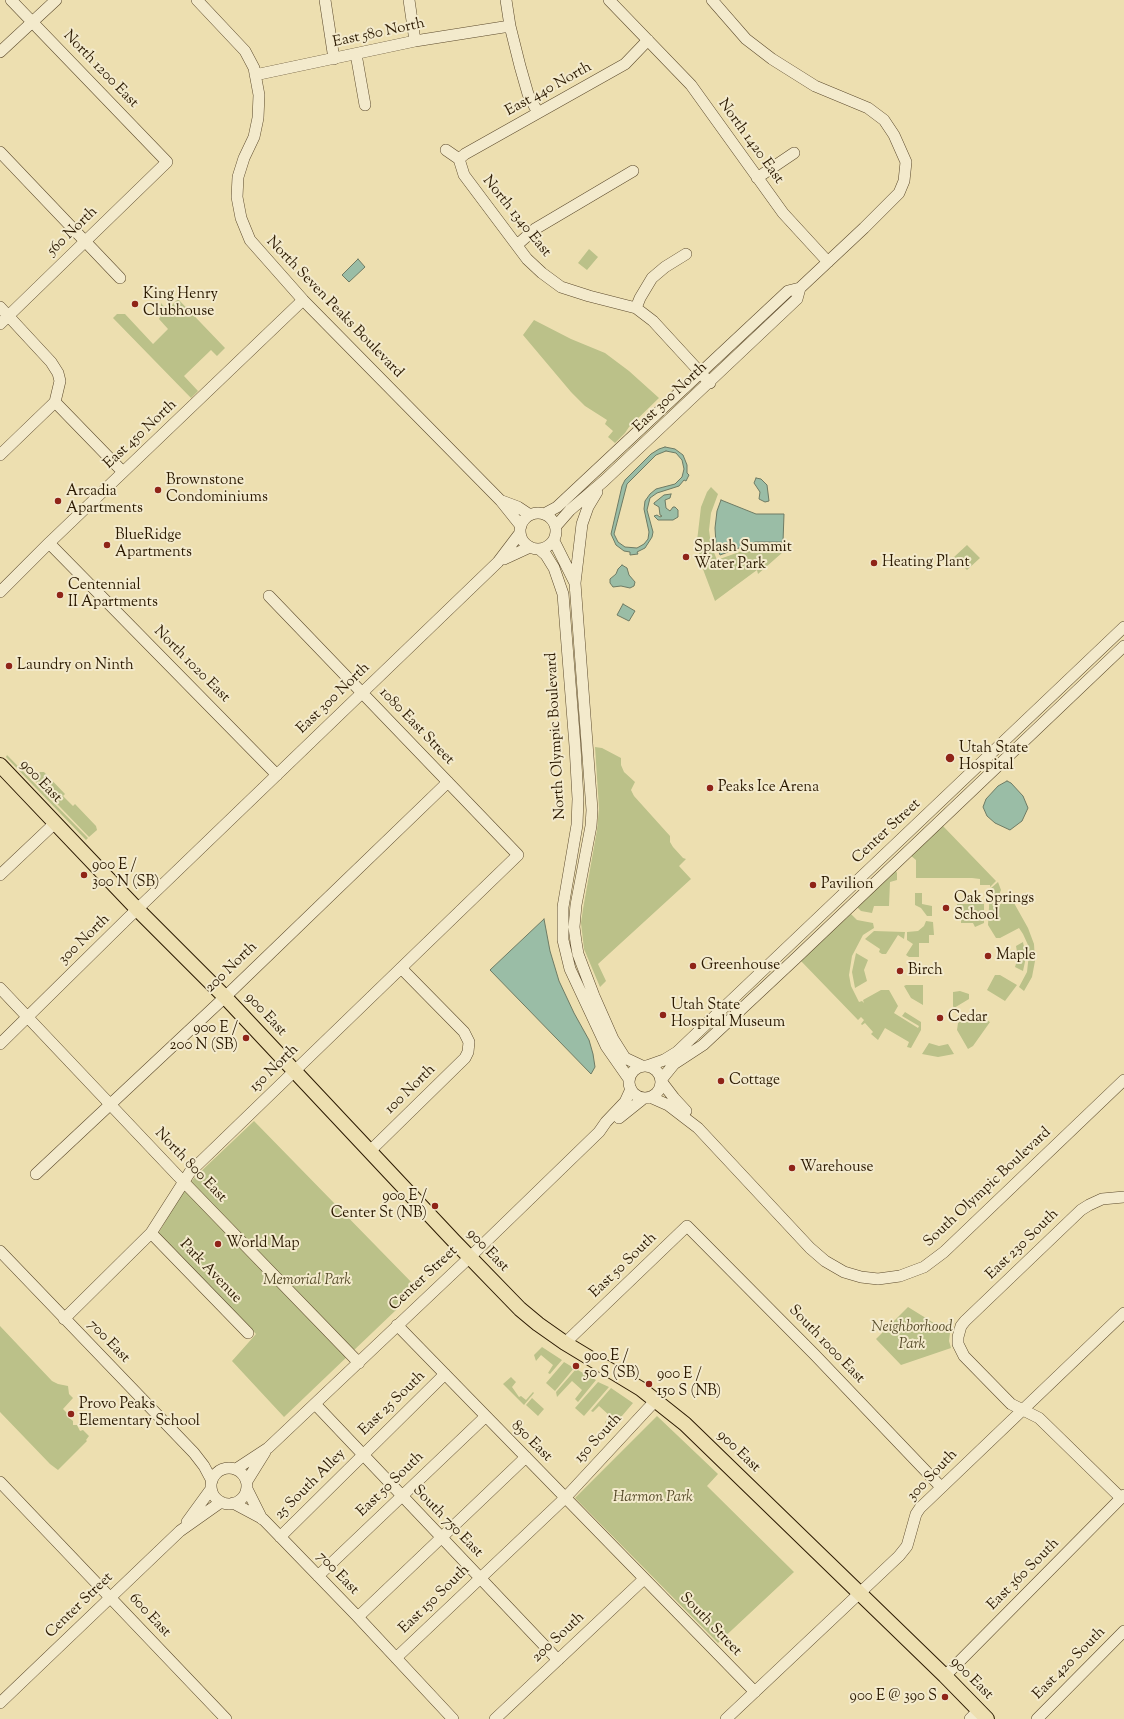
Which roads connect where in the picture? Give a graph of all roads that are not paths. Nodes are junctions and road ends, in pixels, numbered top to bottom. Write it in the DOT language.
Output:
graph roads {
  1 [pos="11,0"];
  2 [pos="56,0"];
  3 [pos="197,0"];
  4 [pos="325,0"];
  5 [pos="409,0"];
  6 [pos="506,0"];
  7 [pos="610,0"];
  8 [pos="712,0"];
  9 [pos="32,22"];
  10 [pos="510,26"];
  11 [pos="648,40"];
  12 [pos="415,41"];
  13 [pos="0,52"];
  14 [pos="356,54"];
  15 [pos="334,59"];
  16 [pos="255,75"];
  17 [pos="364,105"];
  18 [pos="538,113"];
  19 [pos="446,150"];
  20 [pos="0,152"];
  21 [pos="794,153"];
  22 [pos="460,159"];
  23 [pos="167,162"];
  24 [pos="633,172"];
  25 [pos="757,178"];
  26 [pos="85,241"];
  27 [pos="517,245"];
  28 [pos="686,254"];
  29 [pos="828,262"];
  30 [pos="120,278"];
  31 [pos="800,288"];
  32 [pos="303,300"];
  33 [pos="0,307"];
  34 [pos="636,308"];
  35 [pos="8,316"];
  36 [pos="0,324"];
  37 [pos="700,373"];
  38 [pos="710,383"];
  39 [pos="55,402"];
  40 [pos="0,455"];
  41 [pos="123,472"];
  42 [pos="604,481"];
  43 [pos="501,501"];
  44 [pos="544,514"];
  45 [pos="530,515"];
  46 [pos="556,526"];
  47 [pos="521,529"];
  48 [pos="554,541"];
  49 [pos="49,543"];
  50 [pos="535,548"];
  51 [pos="498,562"];
  52 [pos="575,583"];
  53 [pos="0,592"];
  54 [pos="269,596"];
  55 [pos="1122,632"];
  56 [pos="1124,646"];
  57 [pos="362,693"];
  58 [pos="998,747"];
  59 [pos="1008,757"];
  60 [pos="0,765"];
  61 [pos="277,775"];
  62 [pos="448,782"];
  63 [pos="55,823"];
  64 [pos="906,834"];
  65 [pos="916,845"];
  66 [pos="516,852"];
  67 [pos="191,858"];
  68 [pos="0,875"];
  69 [pos="848,890"];
  70 [pos="857,899"];
  71 [pos="137,909"];
  72 [pos="780,954"];
  73 [pos="790,964"];
  74 [pos="401,968"];
  75 [pos="0,988"];
  76 [pos="225,997"];
  77 [pos="27,1017"];
  78 [pos="713,1018"];
  79 [pos="722,1027"];
  80 [pos="0,1044"];
  81 [pos="644,1066"];
  82 [pos="295,1071"];
  83 [pos="661,1080"];
  84 [pos="1124,1080"];
  85 [pos="630,1084"];
  86 [pos="647,1097"];
  87 [pos="110,1105"];
  88 [pos="698,1128"];
  89 [pos="599,1132"];
  90 [pos="370,1151"];
  91 [pos="36,1174"];
  92 [pos="183,1181"];
  93 [pos="1124,1197"];
  94 [pos="686,1226"];
  95 [pos="151,1233"];
  96 [pos="0,1251"];
  97 [pos="470,1257"];
  98 [pos="1124,1314"];
  99 [pos="64,1318"];
  100 [pos="397,1325"];
  101 [pos="248,1333"];
  102 [pos="565,1343"];
  103 [pos="359,1362"];
  104 [pos="445,1374"];
  105 [pos="655,1401"];
  106 [pos="314,1404"];
  107 [pos="1022,1410"];
  108 [pos="485,1417"];
  109 [pos="268,1448"];
  110 [pos="194,1453"];
  111 [pos="363,1455"];
  112 [pos="526,1457"];
  113 [pos="230,1469"];
  114 [pos="0,1482"];
  115 [pos="212,1485"];
  116 [pos="247,1485"];
  117 [pos="941,1487"];
  118 [pos="402,1496"];
  119 [pos="1122,1496"];
  120 [pos="565,1498"];
  121 [pos="221,1502"];
  122 [pos="234,1503"];
  123 [pos="262,1519"];
  124 [pos="180,1531"];
  125 [pos="280,1537"];
  126 [pos="441,1537"];
  127 [pos="318,1576"];
  128 [pos="480,1578"];
  129 [pos="644,1579"];
  130 [pos="859,1593"];
  131 [pos="111,1597"];
  132 [pos="358,1617"];
  133 [pos="1124,1631"];
  134 [pos="393,1654"];
  135 [pos="558,1660"];
  136 [pos="945,1676"];
  137 [pos="755,1692"];
  138 [pos="0,1703"];
  139 [pos="978,1716"];
  140 [pos="226,1719"];
  141 [pos="453,1719"];
  142 [pos="495,1719"];
  143 [pos="726,1719"];
  144 [pos="1037,1719"];
  1 -- 9 [label="street, North 1200 East"];
  2 -- 9 [label="street"];
  3 -- 16 [label="street, North Seven Peaks Boulevard"];
  4 -- 15 [label="street"];
  5 -- 12 [label="street"];
  6 -- 10 [label="street"];
  7 -- 11 [label="street, North 1420 East"];
  8 -- 29 [label="street, East 300 North"];
  9 -- 13 [label="street"];
  9 -- 23 [label="street, North 1200 East"];
  10 -- 12 [label="street, East 580 North"];
  10 -- 18 [label="street"];
  11 -- 18 [label="street, East 440 North"];
  11 -- 25 [label="street, North 1420 East"];
  12 -- 14 [label="street, East 580 North"];
  14 -- 15 [label="street, East 580 North"];
  14 -- 17 [label="street"];
  15 -- 16 [label="street, East 580 North"];
  16 -- 32 [label="street, North Seven Peaks Boulevard"];
  18 -- 22 [label="street, East 440 North"];
  19 -- 22 [label="street"];
  20 -- 26 [label="street"];
  21 -- 25 [label="street"];
  22 -- 27 [label="street, North 1340 East"];
  23 -- 26 [label="street, 560 North"];
  24 -- 27 [label="street"];
  25 -- 29 [label="street, North 1420 East"];
  26 -- 30 [label="street"];
  26 -- 35 [label="street, 560 North"];
  27 -- 34 [label="street, North 1340 East"];
  28 -- 34 [label="street"];
  29 -- 31 [label="street, East 300 North"];
  31 -- 37 [label="street, East 300 North"];
  31 -- 38 [label="street, East 300 North"];
  32 -- 41 [label="street, East 450 North"];
  32 -- 43 [label="street, North Seven Peaks Boulevard"];
  33 -- 35 [label="street"];
  34 -- 37 [label="street, North 1340 East"];
  35 -- 36 [label="street, 560 North"];
  35 -- 39 [label="street"];
  37 -- 38 [label="street, North 1340 East"];
  37 -- 44 [label="street, East 300 North"];
  38 -- 42 [label="street, East 300 North"];
  39 -- 40 [label="street"];
  39 -- 41 [label="street"];
  41 -- 49 [label="street, East 450 North"];
  42 -- 46 [label="street, East 300 North"];
  42 -- 52 [label="street"];
  43 -- 45 [label="street, North Seven Peaks Boulevard"];
  43 -- 47 [label="street, North Seven Peaks Boulevard"];
  44 -- 45 [label="street"];
  44 -- 46 [label="street"];
  45 -- 47 [label="street"];
  46 -- 48 [label="street"];
  47 -- 50 [label="street"];
  47 -- 51 [label="street, East 300 North"];
  48 -- 50 [label="street"];
  48 -- 52 [label="street, North Olympic Boulevard"];
  49 -- 53 [label="street, East 450 North"];
  49 -- 61 [label="street, North 1020 East"];
  50 -- 51 [label="street, East 300 North"];
  50 -- 85 [label="street, North Olympic Boulevard"];
  51 -- 57 [label="street, East 300 North"];
  52 -- 81 [label="street, North Olympic Boulevard"];
  54 -- 57 [label="street, 1080 East Street"];
  55 -- 58 [label="street, Center Street"];
  56 -- 59 [label="street, Center Street"];
  57 -- 61 [label="street, East 300 North"];
  57 -- 62 [label="street, 1080 East Street"];
  58 -- 59 [label="street"];
  58 -- 64 [label="street, Center Street"];
  59 -- 65 [label="street, Center Street"];
  60 -- 63 [label="main road, 900 East"];
  61 -- 67 [label="street, East 300 North"];
  62 -- 66 [label="street, 1080 East Street"];
  62 -- 76 [label="street, 200 North"];
  63 -- 68 [label="street"];
  63 -- 71 [label="main road, 900 East"];
  64 -- 65 [label="street"];
  64 -- 69 [label="street, Center Street"];
  65 -- 70 [label="street, Center Street"];
  66 -- 74 [label="street, 150 North"];
  67 -- 71 [label="street, 300 North"];
  69 -- 70 [label="street"];
  69 -- 72 [label="street, Center Street"];
  70 -- 73 [label="street, Center Street"];
  71 -- 76 [label="main road, 900 East"];
  71 -- 77 [label="street, 300 North"];
  72 -- 73 [label="street"];
  72 -- 78 [label="street, Center Street"];
  73 -- 79 [label="street, Center Street"];
  74 -- 82 [label="street, 150 North"];
  74 -- 90 [label="street, 100 North"];
  75 -- 77 [label="street, North 800 East"];
  76 -- 82 [label="main road, 900 East"];
  76 -- 87 [label="street, 200 North"];
  77 -- 80 [label="street, 300 North"];
  77 -- 87 [label="street, North 800 East"];
  78 -- 79 [label="street"];
  78 -- 81 [label="street, Center Street"];
  79 -- 83 [label="street, Center Street"];
  81 -- 83 [label="street"];
  81 -- 85 [label="street"];
  82 -- 90 [label="main road, 900 East"];
  82 -- 92 [label="street, 150 North"];
  83 -- 86 [label="street"];
  83 -- 88 [label="street, South Olympic Boulevard"];
  84 -- 88 [label="street, South Olympic Boulevard"];
  85 -- 86 [label="street"];
  85 -- 89 [label="street, Center Street"];
  86 -- 88 [label="street, South Olympic Boulevard"];
  86 -- 89 [label="street, Center Street"];
  87 -- 91 [label="street, 200 North"];
  87 -- 92 [label="street, North 800 East"];
  89 -- 97 [label="street, Center Street"];
  90 -- 97 [label="main road, 900 East"];
  92 -- 95 [label="street, 150 North"];
  92 -- 103 [label="street, North 800 East"];
  93 -- 107 [label="street, East 230 South"];
  94 -- 102 [label="street, East 50 South"];
  94 -- 117 [label="street, South 1000 East"];
  95 -- 99 [label="street, 150 North"];
  95 -- 101 [label="street, Park Avenue"];
  96 -- 99 [label="street, 700 East"];
  97 -- 100 [label="street, Center Street"];
  97 -- 102 [label="main road, 900 East"];
  98 -- 107 [label="street, 300 South"];
  99 -- 110 [label="street, 700 East"];
  100 -- 103 [label="street, Center Street"];
  100 -- 104 [label="street, 850 East"];
  102 -- 105 [label="main road, 900 East"];
  103 -- 106 [label="street, Center Street"];
  104 -- 108 [label="street, 850 East"];
  104 -- 111 [label="street, East 25 South"];
  105 -- 120 [label="street, 150 South"];
  105 -- 130 [label="main road, 900 East"];
  106 -- 109 [label="street, Center Street"];
  106 -- 111 [label="street, South 750 East"];
  107 -- 117 [label="street, 300 South"];
  107 -- 119 [label="street"];
  108 -- 112 [label="street, 850 East"];
  108 -- 118 [label="street, East 50 South"];
  109 -- 113 [label="street, Center Street"];
  109 -- 116 [label="street, Center Street"];
  110 -- 113 [label="street, 700 East"];
  110 -- 115 [label="street, 700 East"];
  111 -- 118 [label="street, South 750 East"];
  111 -- 125 [label="street, 25 South Alley"];
  112 -- 120 [label="street, 850 East"];
  112 -- 126 [label="street"];
  113 -- 115 [label="street"];
  113 -- 116 [label="street"];
  114 -- 131 [label="street, 600 East"];
  115 -- 121 [label="street"];
  115 -- 124 [label="street, Center Street"];
  116 -- 122 [label="street"];
  116 -- 123 [label="street, 700 East"];
  117 -- 130 [label="street, 300 South"];
  118 -- 126 [label="street, South 750 East"];
  118 -- 127 [label="street, East 50 South"];
  119 -- 136 [label="street, East 360 South"];
  120 -- 128 [label="street, East 150 South"];
  120 -- 129 [label="street, 850 East"];
  121 -- 122 [label="street"];
  121 -- 124 [label="street, Center Street"];
  122 -- 123 [label="street, 700 East"];
  123 -- 125 [label="street, 700 East"];
  124 -- 131 [label="street, Center Street"];
  125 -- 127 [label="street, 700 East"];
  126 -- 128 [label="street, South 750 East"];
  126 -- 132 [label="street"];
  127 -- 132 [label="street, 700 East"];
  128 -- 134 [label="street, East 150 South"];
  128 -- 135 [label="street, South 750 East"];
  129 -- 135 [label="street, 200 South"];
  129 -- 137 [label="street, South Street"];
  130 -- 136 [label="main road, 900 East"];
  130 -- 137 [label="street, 300 South"];
  131 -- 138 [label="street, Center Street"];
  131 -- 140 [label="street, 600 East"];
  132 -- 134 [label="street, 700 East"];
  133 -- 144 [label="street, East 420 South"];
  134 -- 141 [label="street, 700 East"];
  135 -- 142 [label="street, 200 South"];
  136 -- 139 [label="main road, 900 East"];
  137 -- 143 [label="street, 300 South"];
}
